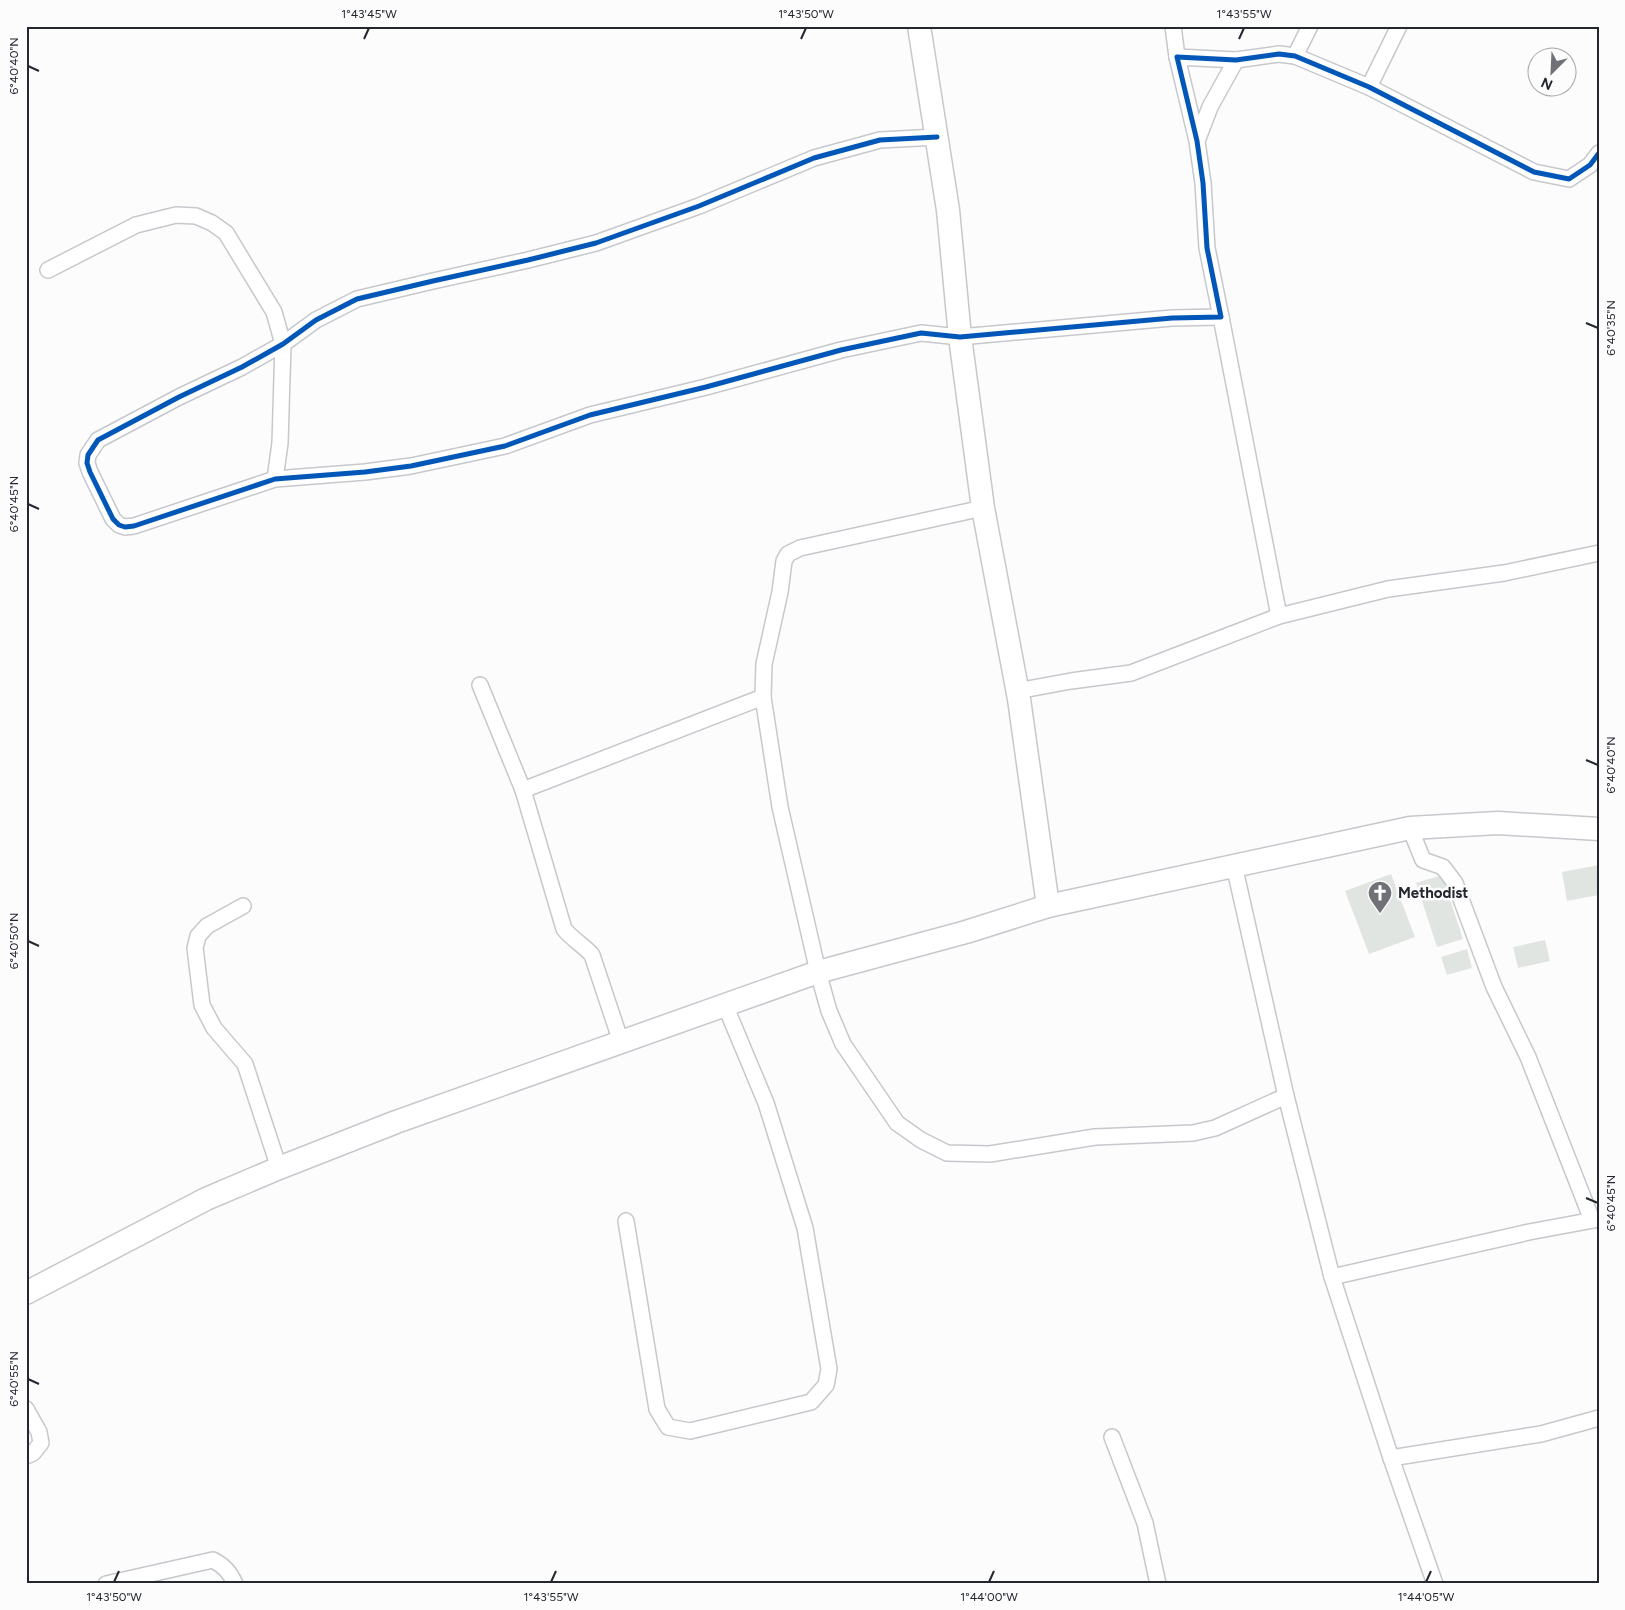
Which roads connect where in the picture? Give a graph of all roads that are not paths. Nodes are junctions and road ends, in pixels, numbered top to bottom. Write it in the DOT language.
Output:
graph roads {
  1 [pos="920,26"];
  2 [pos="1173,26"];
  3 [pos="1310,26"];
  4 [pos="1398,26"];
  5 [pos="1296,56"];
  6 [pos="1177,57"];
  7 [pos="1236,60"];
  8 [pos="1369,87"];
  9 [pos="937,137"];
  10 [pos="1197,141"];
  11 [pos="1599,153"];
  12 [pos="48,270"];
  13 [pos="1221,318"];
  14 [pos="960,337"];
  15 [pos="283,344"];
  16 [pos="275,479"];
  17 [pos="983,508"];
  18 [pos="1599,553"];
  19 [pos="1279,616"];
  20 [pos="480,685"];
  21 [pos="1017,691"];
  22 [pos="763,697"];
  23 [pos="523,790"];
  24 [pos="1410,828"];
  25 [pos="1599,829"];
  26 [pos="1234,866"];
  27 [pos="243,906"];
  28 [pos="1048,906"];
  29 [pos="818,972"];
  30 [pos="725,1005"];
  31 [pos="621,1042"];
  32 [pos="1286,1096"];
  33 [pos="279,1168"];
  34 [pos="1595,1219"];
  35 [pos="626,1221"];
  36 [pos="1332,1276"];
  37 [pos="26,1292"];
  38 [pos="26,1409"];
  39 [pos="1599,1418"];
  40 [pos="1112,1437"];
  41 [pos="26,1456"];
  42 [pos="1391,1458"];
  43 [pos="106,1584"];
  44 [pos="234,1584"];
  45 [pos="1158,1584"];
  46 [pos="1436,1584"];
  1 -- 9 [label="street"];
  2 -- 6 [label="street"];
  3 -- 5 [label="street"];
  4 -- 8 [label="street"];
  5 -- 7 [label="street"];
  5 -- 8 [label="street"];
  6 -- 7 [label="street"];
  6 -- 10 [label="street"];
  7 -- 10 [label="street"];
  8 -- 11 [label="street"];
  9 -- 14 [label="street"];
  9 -- 15 [label="street"];
  10 -- 13 [label="street"];
  12 -- 15 [label="street"];
  13 -- 14 [label="street"];
  13 -- 19 [label="street"];
  14 -- 16 [label="street"];
  14 -- 17 [label="street"];
  15 -- 16 [label="street"];
  15 -- 16 [label="street"];
  17 -- 21 [label="street"];
  17 -- 22 [label="street"];
  18 -- 19 [label="street"];
  19 -- 21 [label="street"];
  20 -- 23 [label="street"];
  21 -- 28 [label="street"];
  22 -- 23 [label="street"];
  22 -- 29 [label="street"];
  23 -- 31 [label="street"];
  24 -- 25 [label="street"];
  24 -- 26 [label="street"];
  24 -- 34 [label="street"];
  26 -- 28 [label="street"];
  26 -- 32 [label="street"];
  27 -- 33 [label="street"];
  28 -- 29 [label="street"];
  29 -- 30 [label="street"];
  29 -- 32 [label="street"];
  30 -- 31 [label="street"];
  30 -- 35 [label="street"];
  31 -- 33 [label="street"];
  32 -- 36 [label="street"];
  33 -- 37 [label="street"];
  34 -- 36 [label="street"];
  36 -- 42 [label="street"];
  38 -- 41 [label="street"];
  39 -- 42 [label="street"];
  40 -- 45 [label="street"];
  42 -- 46 [label="street"];
  43 -- 44 [label="street"];
}
